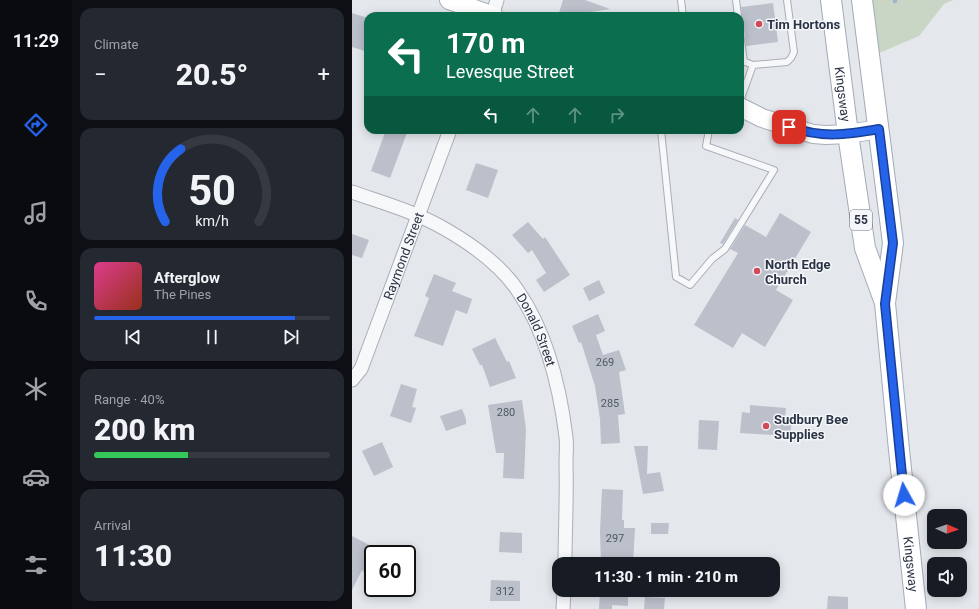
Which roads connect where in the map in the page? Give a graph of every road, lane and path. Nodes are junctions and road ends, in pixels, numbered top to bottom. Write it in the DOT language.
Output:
graph roads {
  1 [pos="449,0"];
  2 [pos="681,0"];
  3 [pos="736,0"];
  4 [pos="787,0"];
  5 [pos="832,0"];
  6 [pos="862,0"];
  7 [pos="494,12"];
  8 [pos="682,12"];
  9 [pos="738,12"];
  10 [pos="744,62"];
  11 [pos="753,65"];
  12 [pos="744,90"];
  13 [pos="744,109"];
  14 [pos="879,129"];
  15 [pos="449,134"];
  16 [pos="661,134"];
  17 [pos="708,134"];
  18 [pos="848,134"];
  19 [pos="352,192"];
  20 [pos="418,216"];
  21 [pos="885,304"];
  22 [pos="352,380"];
  23 [pos="565,557"];
  24 [pos="564,597"];
  25 [pos="563,609"];
  26 [pos="916,609"];
  1 -- 7 [label="street"];
  2 -- 8 [label="lane"];
  3 -- 9 [label="lane"];
  4 -- 11 [label="lane"];
  5 -- 18 [label="main road, Kingsway / 55"];
  6 -- 14 [label="main road, Kingsway / 55"];
  10 -- 11 [label="lane"];
  11 -- 12 [label="lane"];
  13 -- 18 [label="street"];
  14 -- 18 [label="street"];
  14 -- 21 [label="main road, Kingsway / 55"];
  15 -- 20 [label="street, Raymond Street"];
  16 -- 17 [label="lane"];
  18 -- 21 [label="main road, Kingsway / 55"];
  19 -- 20 [label="street, Donald Street"];
  20 -- 22 [label="street, Raymond Street"];
  20 -- 23 [label="street, Donald Street"];
  21 -- 26 [label="main road, Kingsway / 55"];
  24 -- 25 [label="street"];
}
